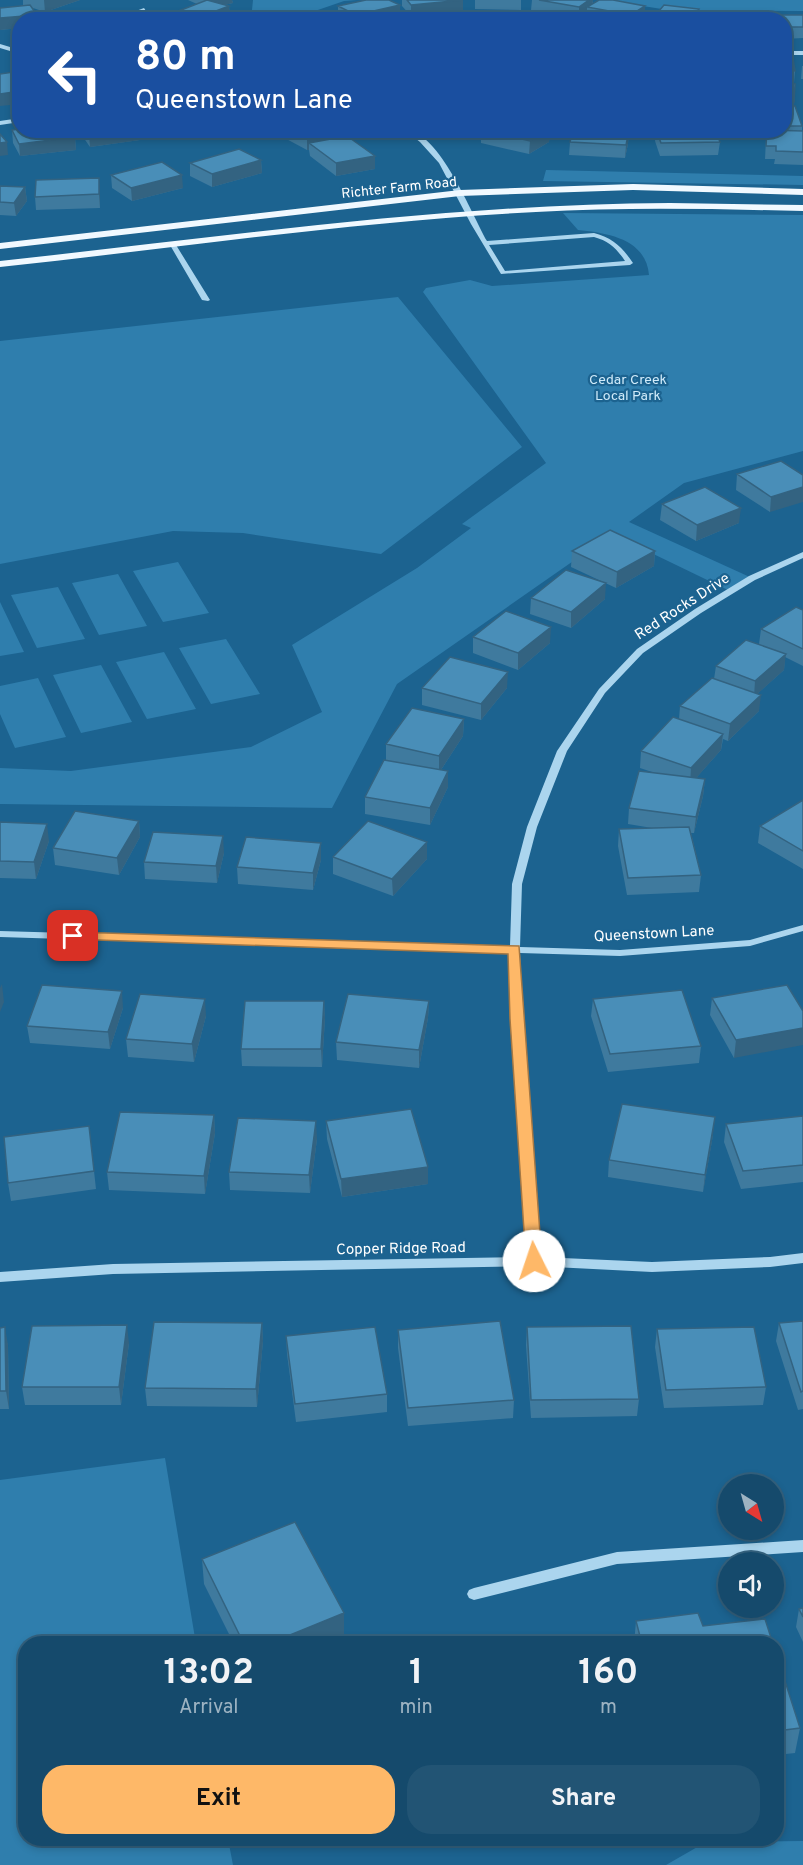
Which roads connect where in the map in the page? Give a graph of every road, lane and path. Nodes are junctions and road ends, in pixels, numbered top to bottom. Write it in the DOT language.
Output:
graph roads {
  1 [pos="144,10"];
  2 [pos="138,12"];
  3 [pos="419,138"];
  4 [pos="803,192"];
  5 [pos="459,193"];
  6 [pos="803,207"];
  7 [pos="470,214"];
  8 [pos="486,243"];
  9 [pos="0,246"];
  10 [pos="173,246"];
  11 [pos="0,264"];
  12 [pos="206,300"];
  13 [pos="803,555"];
  14 [pos="803,928"];
  15 [pos="0,934"];
  16 [pos="514,950"];
  17 [pos="803,1258"];
  18 [pos="534,1261"];
  19 [pos="0,1277"];
  20 [pos="803,1546"];
  21 [pos="474,1594"];
  1 -- 2 [label="street"];
  3 -- 5 [label="street"];
  4 -- 5 [label="main road, Richter Farm Road"];
  5 -- 7 [label="street"];
  5 -- 9 [label="main road, Richter Farm Road"];
  6 -- 7 [label="main road"];
  7 -- 8 [label="street"];
  7 -- 10 [label="main road"];
  8 -- 8 [label="street"];
  10 -- 11 [label="main road"];
  10 -- 12 [label="street"];
  13 -- 16 [label="street, Red Rocks Drive"];
  14 -- 16 [label="street, Queenstown Lane"];
  15 -- 16 [label="street, Queenstown Lane"];
  16 -- 18 [label="street, Red Rocks Drive"];
  17 -- 18 [label="street, Copper Ridge Road"];
  18 -- 19 [label="street, Copper Ridge Road"];
  20 -- 21 [label="street"];
}
